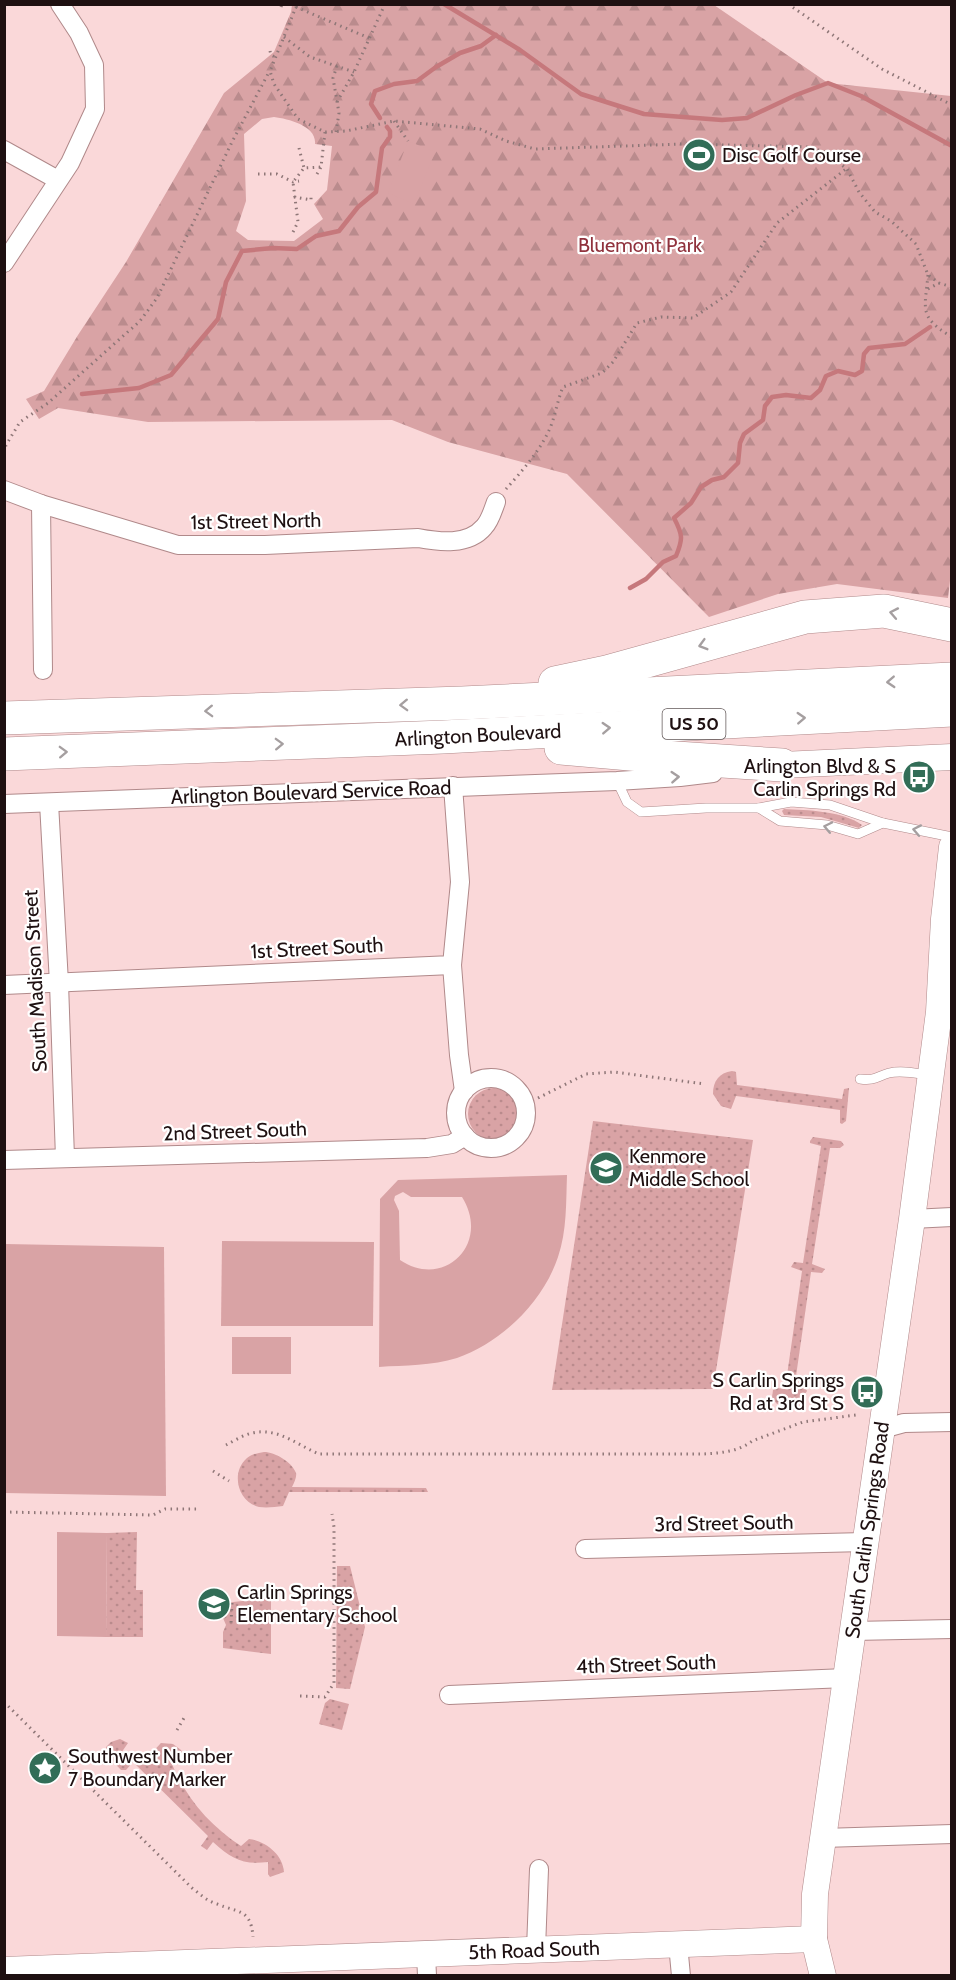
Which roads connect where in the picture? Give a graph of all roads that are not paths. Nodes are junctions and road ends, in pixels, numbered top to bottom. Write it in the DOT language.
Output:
graph roads {
  1 [pos="60,4"];
  2 [pos="4,150"];
  3 [pos="58,180"];
  4 [pos="4,263"];
  5 [pos="4,490"];
  6 [pos="496,502"];
  7 [pos="41,504"];
  8 [pos="951,624"];
  9 [pos="43,670"];
  10 [pos="949,695"];
  11 [pos="462,703"];
  12 [pos="4,718"];
  13 [pos="443,737"];
  14 [pos="4,754"];
  15 [pos="951,758"];
  16 [pos="782,765"];
  17 [pos="617,781"];
  18 [pos="453,786"];
  19 [pos="49,803"];
  20 [pos="4,804"];
  21 [pos="759,808"];
  22 [pos="884,823"];
  23 [pos="951,837"];
  24 [pos="951,847"];
  25 [pos="452,965"];
  26 [pos="951,966"];
  27 [pos="59,983"];
  28 [pos="4,984"];
  29 [pos="945,1012"];
  30 [pos="930,1076"];
  31 [pos="860,1079"];
  32 [pos="464,1091"];
  33 [pos="465,1136"];
  34 [pos="65,1158"];
  35 [pos="4,1160"];
  36 [pos="951,1217"];
  37 [pos="912,1219"];
  38 [pos="951,1422"];
  39 [pos="882,1429"];
  40 [pos="865,1542"];
  41 [pos="585,1549"];
  42 [pos="951,1629"];
  43 [pos="853,1631"];
  44 [pos="846,1678"];
  45 [pos="449,1695"];
  46 [pos="951,1834"];
  47 [pos="823,1839"];
  48 [pos="539,1869"];
  49 [pos="814,1939"];
  50 [pos="678,1944"];
  51 [pos="536,1949"];
  52 [pos="427,1965"];
  53 [pos="4,1970"];
  54 [pos="95,1971"];
  55 [pos="681,1976"];
  56 [pos="823,1976"];
  1 -- 3 [label="street"];
  2 -- 3 [label="street"];
  3 -- 4 [label="street"];
  5 -- 7 [label="street, 1st Street North"];
  6 -- 7 [label="street, 1st Street North"];
  7 -- 9 [label="street"];
  8 -- 11 [label="highway, one-way"];
  10 -- 11 [label="highway, Arlington Boulevard / US 50, one-way"];
  13 -- 10 [label="highway, Arlington Boulevard / US 50, one-way"];
  11 -- 12 [label="highway, Arlington Boulevard / US 50, one-way"];
  14 -- 13 [label="highway, Arlington Boulevard / US 50, one-way"];
  13 -- 16 [label="highway"];
  15 -- 16 [label="main road, Arlington Boulevard Service Road"];
  17 -- 16 [label="street, Arlington Boulevard Service Road, one-way"];
  17 -- 18 [label="street, Arlington Boulevard Service Road"];
  17 -- 21 [label="lane"];
  18 -- 19 [label="street, Arlington Boulevard Service Road"];
  18 -- 25 [label="street"];
  19 -- 20 [label="street, Arlington Boulevard Service Road"];
  19 -- 27 [label="street, South Madison Street"];
  21 -- 22 [label="lane"];
  22 -- 21 [label="lane, one-way"];
  23 -- 22 [label="lane, one-way"];
  24 -- 29 [label="main road, South Carlin Springs Road"];
  25 -- 27 [label="street, 1st Street South"];
  25 -- 32 [label="street"];
  26 -- 29 [label="main road, South Carlin Springs Road"];
  27 -- 28 [label="street, 1st Street South"];
  27 -- 34 [label="street, South Madison Street"];
  29 -- 30 [label="main road, South Carlin Springs Road"];
  30 -- 31 [label="lane"];
  30 -- 37 [label="main road, South Carlin Springs Road"];
  32 -- 33 [label="street"];
  32 -- 33 [label="street"];
  33 -- 34 [label="street, 2nd Street South"];
  34 -- 35 [label="street, 2nd Street South"];
  36 -- 37 [label="street"];
  37 -- 39 [label="main road, South Carlin Springs Road"];
  38 -- 39 [label="street"];
  39 -- 40 [label="main road, South Carlin Springs Road"];
  40 -- 41 [label="street, 3rd Street South"];
  40 -- 43 [label="main road, South Carlin Springs Road"];
  42 -- 43 [label="street"];
  43 -- 44 [label="main road, South Carlin Springs Road"];
  44 -- 45 [label="street, 4th Street South"];
  44 -- 47 [label="main road, South Carlin Springs Road"];
  46 -- 47 [label="street"];
  47 -- 49 [label="main road, South Carlin Springs Road"];
  48 -- 51 [label="street"];
  49 -- 50 [label="main road, 5th Road South"];
  49 -- 56 [label="main road, South Carlin Springs Road"];
  50 -- 51 [label="main road, 5th Road South"];
  50 -- 55 [label="street"];
  51 -- 52 [label="main road, 5th Road South"];
  52 -- 54 [label="main road, 5th Road South"];
  53 -- 54 [label="main road, 5th Road South"];
}
